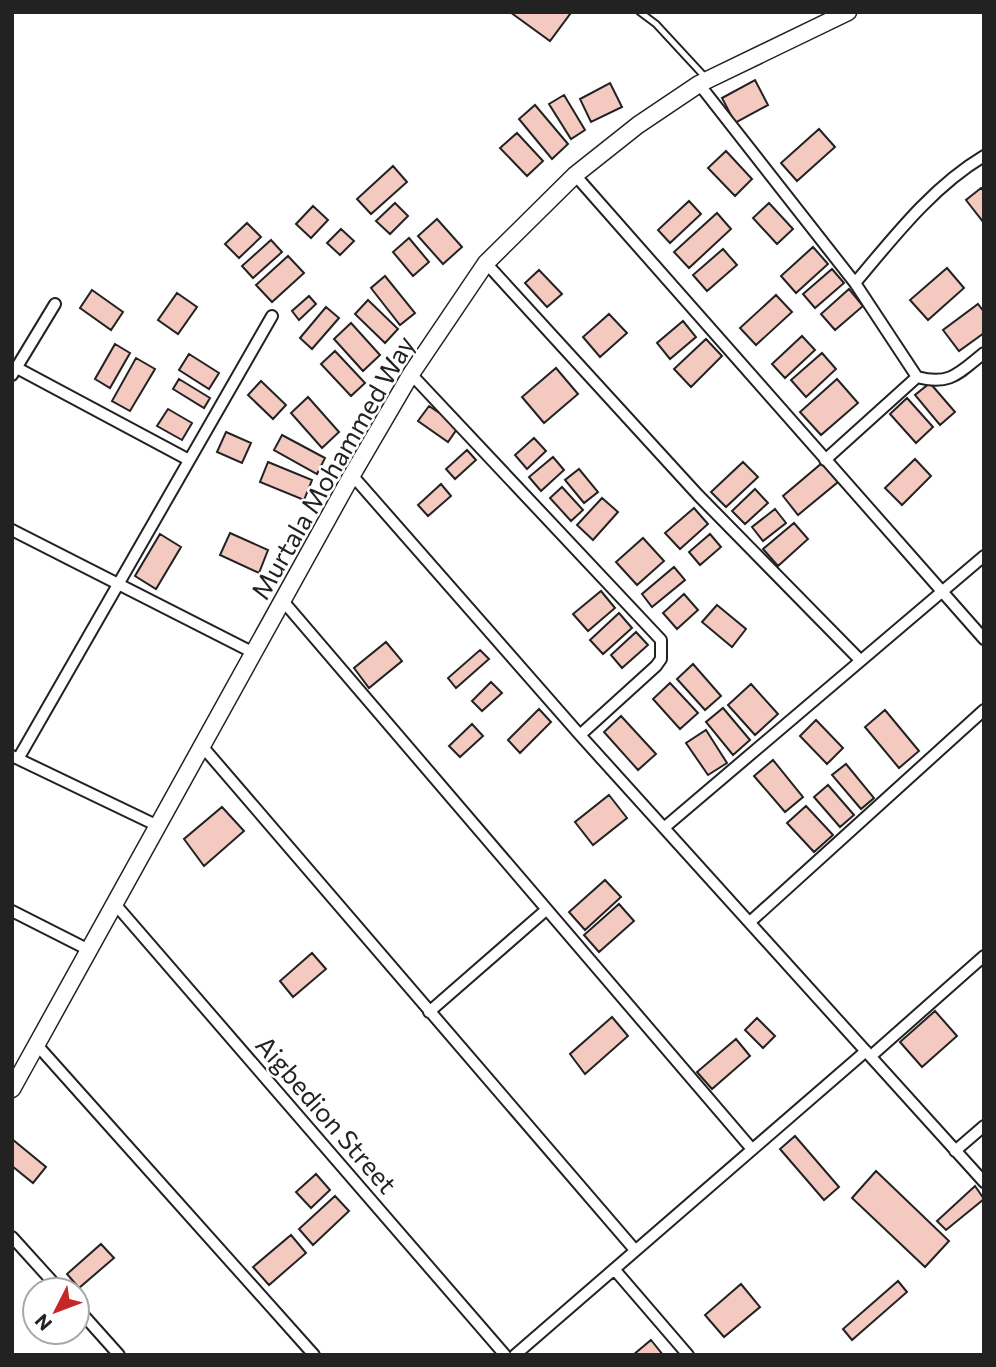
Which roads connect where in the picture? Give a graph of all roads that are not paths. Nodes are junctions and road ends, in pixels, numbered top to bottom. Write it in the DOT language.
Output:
graph roads {
  1 [pos="640,12"];
  2 [pos="848,12"];
  3 [pos="703,82"];
  4 [pos="984,156"];
  5 [pos="575,175"];
  6 [pos="486,263"];
  7 [pos="855,284"];
  8 [pos="55,304"];
  9 [pos="272,316"];
  10 [pos="984,354"];
  11 [pos="15,372"];
  12 [pos="411,374"];
  13 [pos="917,377"];
  14 [pos="189,460"];
  15 [pos="825,460"];
  16 [pos="352,475"];
  17 [pos="12,530"];
  18 [pos="984,556"];
  19 [pos="117,584"];
  20 [pos="942,591"];
  21 [pos="283,601"];
  22 [pos="984,639"];
  23 [pos="254,653"];
  24 [pos="860,660"];
  25 [pos="984,710"];
  26 [pos="580,735"];
  27 [pos="202,746"];
  28 [pos="15,758"];
  29 [pos="158,826"];
  30 [pos="665,827"];
  31 [pos="115,904"];
  32 [pos="546,910"];
  33 [pos="12,911"];
  34 [pos="750,922"];
  35 [pos="89,950"];
  36 [pos="984,956"];
  37 [pos="429,1013"];
  38 [pos="37,1045"];
  39 [pos="868,1053"];
  40 [pos="13,1086"];
  41 [pos="984,1126"];
  42 [pos="751,1148"];
  43 [pos="955,1151"];
  44 [pos="984,1182"];
  45 [pos="12,1237"];
  46 [pos="635,1250"];
  47 [pos="614,1269"];
  48 [pos="47,1276"];
  49 [pos="91,1324"];
  50 [pos="119,1355"];
  51 [pos="314,1355"];
  52 [pos="505,1355"];
  53 [pos="515,1355"];
  54 [pos="688,1355"];
  1 -- 3 [label="lane"];
  2 -- 3 [label="street, Murtala Mohammed Way"];
  3 -- 5 [label="street, Murtala Mohammed Way"];
  3 -- 7 [label="street"];
  4 -- 7 [label="street"];
  5 -- 6 [label="street, Murtala Mohammed Way"];
  5 -- 15 [label="street"];
  6 -- 12 [label="street, Murtala Mohammed Way"];
  6 -- 24 [label="street"];
  7 -- 13 [label="street"];
  8 -- 11 [label="street"];
  9 -- 14 [label="street"];
  10 -- 13 [label="street"];
  11 -- 14 [label="street"];
  12 -- 16 [label="street, Murtala Mohammed Way"];
  12 -- 26 [label="street"];
  13 -- 15 [label="street"];
  14 -- 19 [label="street"];
  15 -- 20 [label="street"];
  16 -- 21 [label="street, Murtala Mohammed Way"];
  16 -- 26 [label="street"];
  17 -- 19 [label="street"];
  18 -- 20 [label="street"];
  19 -- 23 [label="street"];
  19 -- 28 [label="street"];
  20 -- 22 [label="street"];
  20 -- 24 [label="street"];
  21 -- 23 [label="street, Murtala Mohammed Way"];
  21 -- 32 [label="street"];
  23 -- 27 [label="street, Murtala Mohammed Way"];
  24 -- 30 [label="street"];
  25 -- 34 [label="street"];
  26 -- 30 [label="street"];
  27 -- 29 [label="street, Murtala Mohammed Way"];
  27 -- 37 [label="street"];
  28 -- 29 [label="street"];
  29 -- 31 [label="street, Murtala Mohammed Way"];
  30 -- 34 [label="street"];
  31 -- 35 [label="street, Murtala Mohammed Way"];
  31 -- 52 [label="street, Aigbedion Street"];
  32 -- 37 [label="street"];
  32 -- 42 [label="street"];
  33 -- 35 [label="street"];
  34 -- 39 [label="street"];
  35 -- 38 [label="street, Murtala Mohammed Way"];
  36 -- 39 [label="street"];
  37 -- 46 [label="street"];
  38 -- 40 [label="street, Murtala Mohammed Way"];
  38 -- 51 [label="street"];
  39 -- 42 [label="street"];
  39 -- 43 [label="street"];
  41 -- 43 [label="street"];
  42 -- 46 [label="street"];
  43 -- 44 [label="street"];
  45 -- 48 [label="street"];
  46 -- 47 [label="street"];
  47 -- 53 [label="street"];
  47 -- 54 [label="street"];
  49 -- 50 [label="street"];
}
